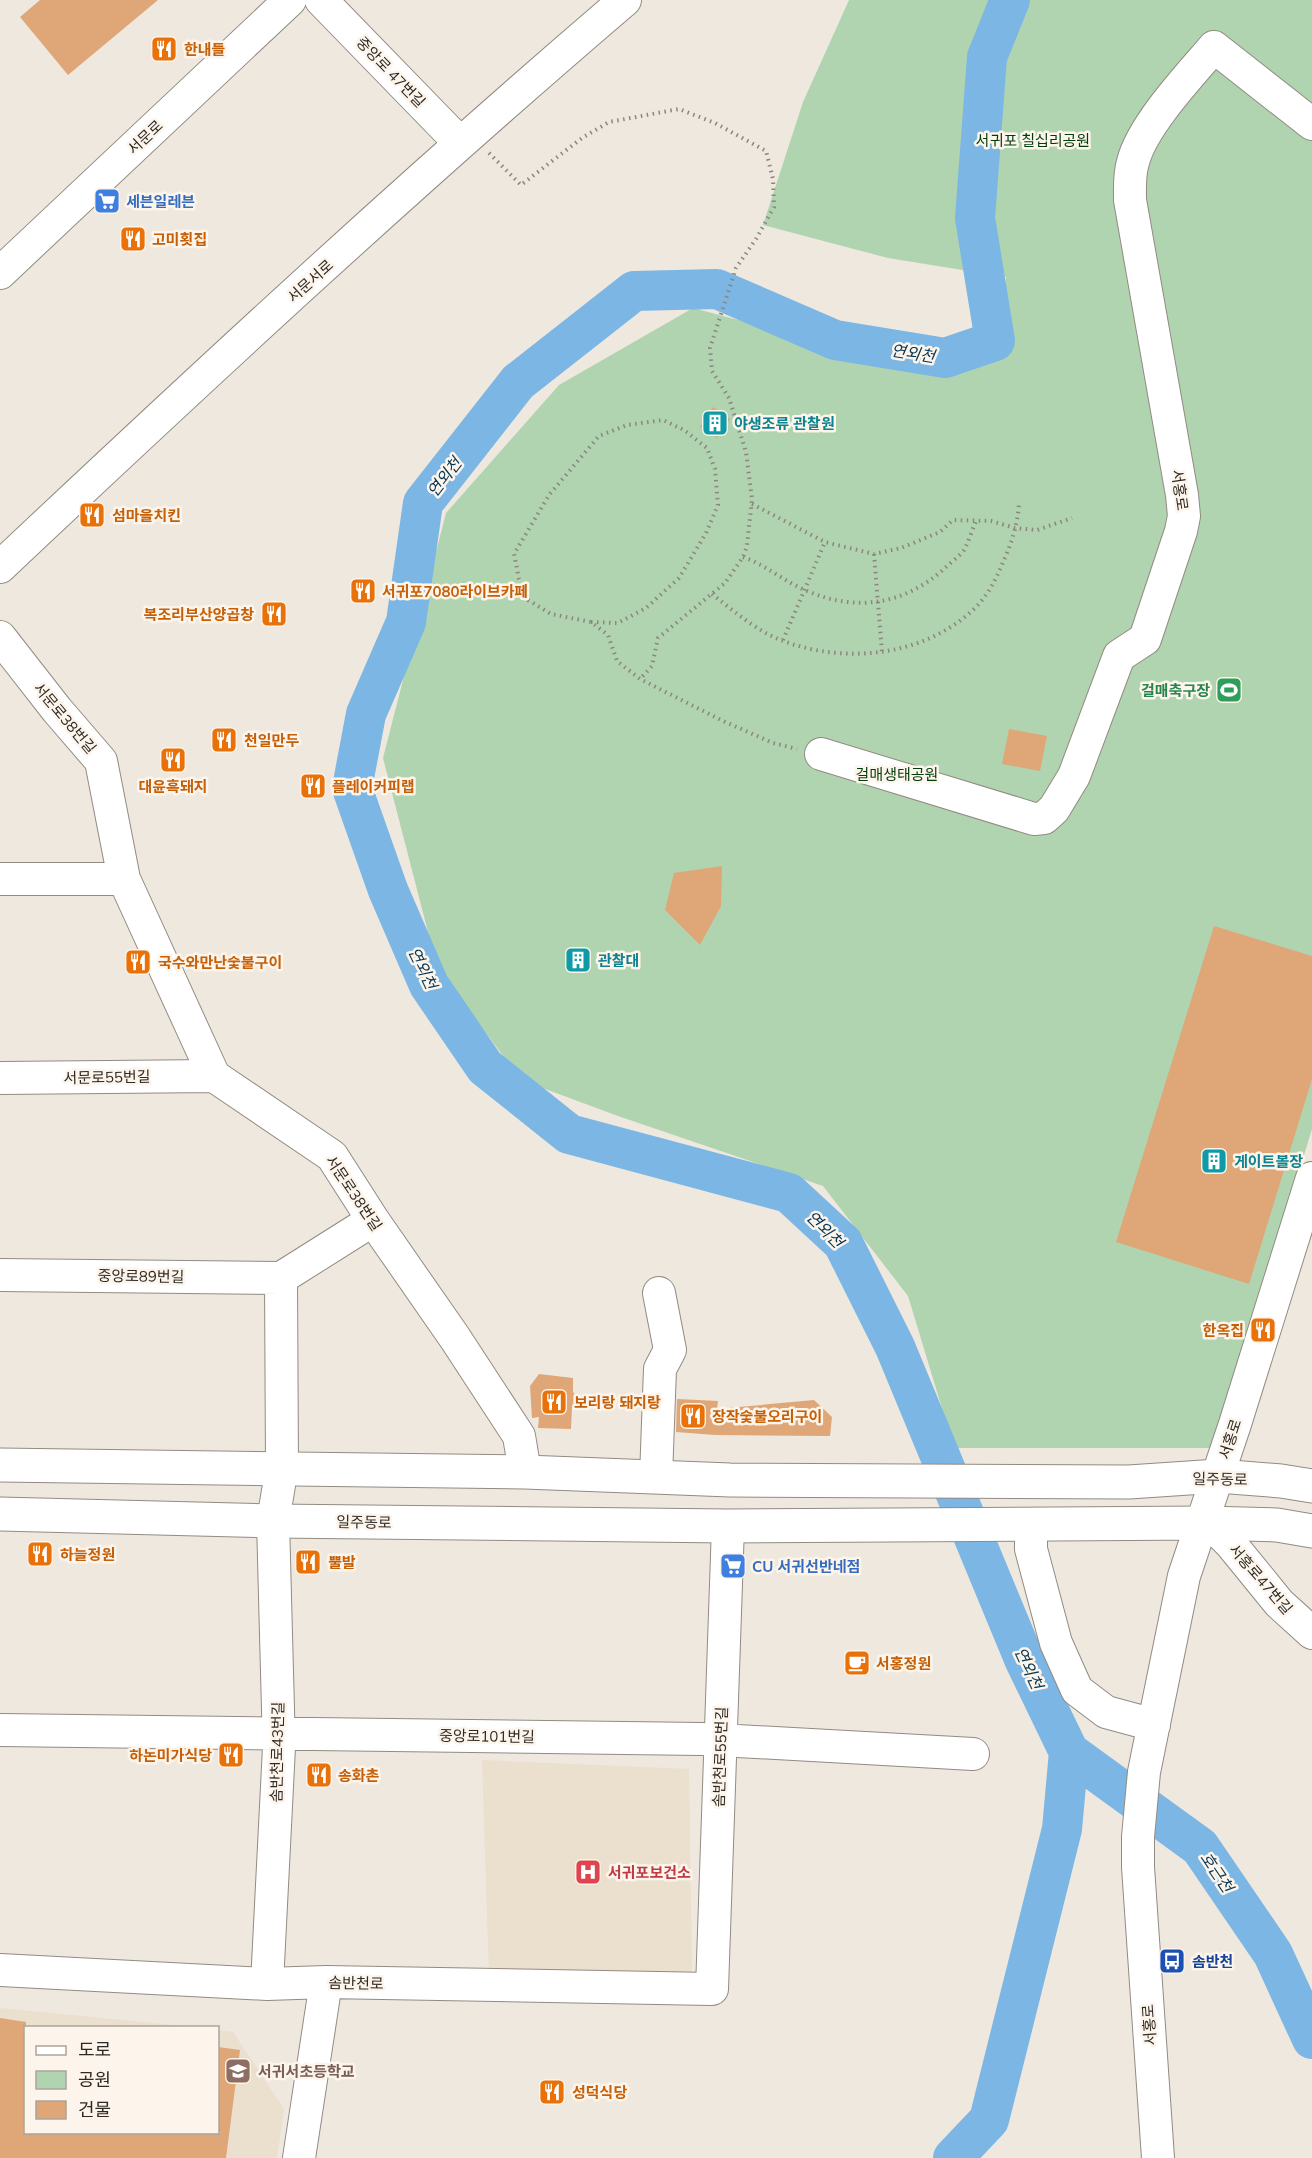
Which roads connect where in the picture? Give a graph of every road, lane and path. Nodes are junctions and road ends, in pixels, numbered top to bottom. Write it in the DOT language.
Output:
graph roads {
  1 [pos="290,0"];
  2 [pos="321,0"];
  3 [pos="625,0"];
  4 [pos="1312,124"];
  5 [pos="465,139"];
  6 [pos="1,269"];
  7 [pos="1019,503"];
  8 [pos="752,504"];
  9 [pos="1072,518"];
  10 [pos="976,520"];
  11 [pos="1016,528"];
  12 [pos="825,542"];
  13 [pos="874,554"];
  14 [pos="743,556"];
  15 [pos="0,567"];
  16 [pos="805,590"];
  17 [pos="712,594"];
  18 [pos="878,602"];
  19 [pos="591,622"];
  20 [pos="0,637"];
  21 [pos="783,640"];
  22 [pos="882,652"];
  23 [pos="640,679"];
  24 [pos="821,754"];
  25 [pos="0,879"];
  26 [pos="124,879"];
  27 [pos="214,1076"];
  28 [pos="0,1078"];
  29 [pos="1312,1179"];
  30 [pos="373,1220"];
  31 [pos="0,1275"];
  32 [pos="282,1278"];
  33 [pos="659,1293"];
  34 [pos="0,1465"];
  35 [pos="282,1467"];
  36 [pos="525,1472"];
  37 [pos="1218,1476"];
  38 [pos="656,1477"];
  39 [pos="1312,1486"];
  40 [pos="0,1514"];
  41 [pos="273,1521"];
  42 [pos="1206,1523"];
  43 [pos="1031,1524"];
  44 [pos="728,1526"];
  45 [pos="1312,1531"];
  46 [pos="1312,1633"];
  47 [pos="1154,1725"];
  48 [pos="0,1730"];
  49 [pos="279,1733"];
  50 [pos="720,1740"];
  51 [pos="973,1754"];
  52 [pos="0,1970"];
  53 [pos="326,1982"];
  54 [pos="267,1984"];
  55 [pos="712,1989"];
  56 [pos="299,2158"];
  57 [pos="1158,2158"];
  1 -- 6 [label="street, 서문로"];
  2 -- 5 [label="street, 중앙로 47번길"];
  3 -- 5 [label="street, 서문서로"];
  4 -- 24 [label="street, 서홍로"];
  5 -- 8 [label="path"];
  5 -- 15 [label="street, 서문서로"];
  7 -- 11 [label="path"];
  8 -- 12 [label="path"];
  8 -- 14 [label="path"];
  9 -- 11 [label="path"];
  10 -- 11 [label="path"];
  10 -- 13 [label="path"];
  10 -- 18 [label="path"];
  11 -- 22 [label="path"];
  12 -- 13 [label="path"];
  12 -- 16 [label="path"];
  13 -- 18 [label="path"];
  14 -- 16 [label="path"];
  14 -- 17 [label="path"];
  16 -- 18 [label="path"];
  16 -- 21 [label="path"];
  17 -- 21 [label="path"];
  17 -- 23 [label="path"];
  18 -- 22 [label="path"];
  19 -- 19 [label="path"];
  19 -- 23 [label="path"];
  20 -- 26 [label="street, 서문로38번길"];
  21 -- 22 [label="path"];
  23 -- 24 [label="path"];
  25 -- 26 [label="street"];
  26 -- 27 [label="street, 서문로38번길"];
  27 -- 28 [label="street, 서문로55번길"];
  27 -- 30 [label="street, 서문로38번길"];
  29 -- 37 [label="street, 서홍로"];
  30 -- 32 [label="street"];
  30 -- 36 [label="street, 서문로38번길"];
  31 -- 32 [label="street, 중앙로89번길"];
  32 -- 35 [label="street"];
  33 -- 38 [label="street"];
  34 -- 35 [label="main road"];
  35 -- 36 [label="main road"];
  35 -- 41 [label="street, 솜반천로43번길"];
  36 -- 38 [label="main road"];
  37 -- 38 [label="main road, 일주동로"];
  37 -- 39 [label="main road, 일주동로"];
  37 -- 42 [label="street, 서홍로"];
  40 -- 41 [label="main road, 일주동로"];
  41 -- 44 [label="main road, 일주동로"];
  41 -- 49 [label="street, 솜반천로43번길"];
  42 -- 43 [label="main road, 일주동로"];
  42 -- 45 [label="main road"];
  42 -- 46 [label="street, 서홍로47번길"];
  42 -- 47 [label="street, 서홍로"];
  43 -- 44 [label="main road, 일주동로"];
  43 -- 47 [label="street"];
  44 -- 50 [label="street, 솜반천로55번길"];
  47 -- 57 [label="street, 서홍로"];
  48 -- 49 [label="street, 중앙로101번길"];
  49 -- 50 [label="street, 중앙로101번길"];
  49 -- 54 [label="street, 솜반천로43번길"];
  50 -- 51 [label="street, 중앙로101번길"];
  50 -- 55 [label="street, 솜반천로55번길"];
  52 -- 54 [label="street, 솜반천로"];
  53 -- 54 [label="street, 솜반천로"];
  53 -- 55 [label="street, 솜반천로"];
  53 -- 56 [label="street"];
}
